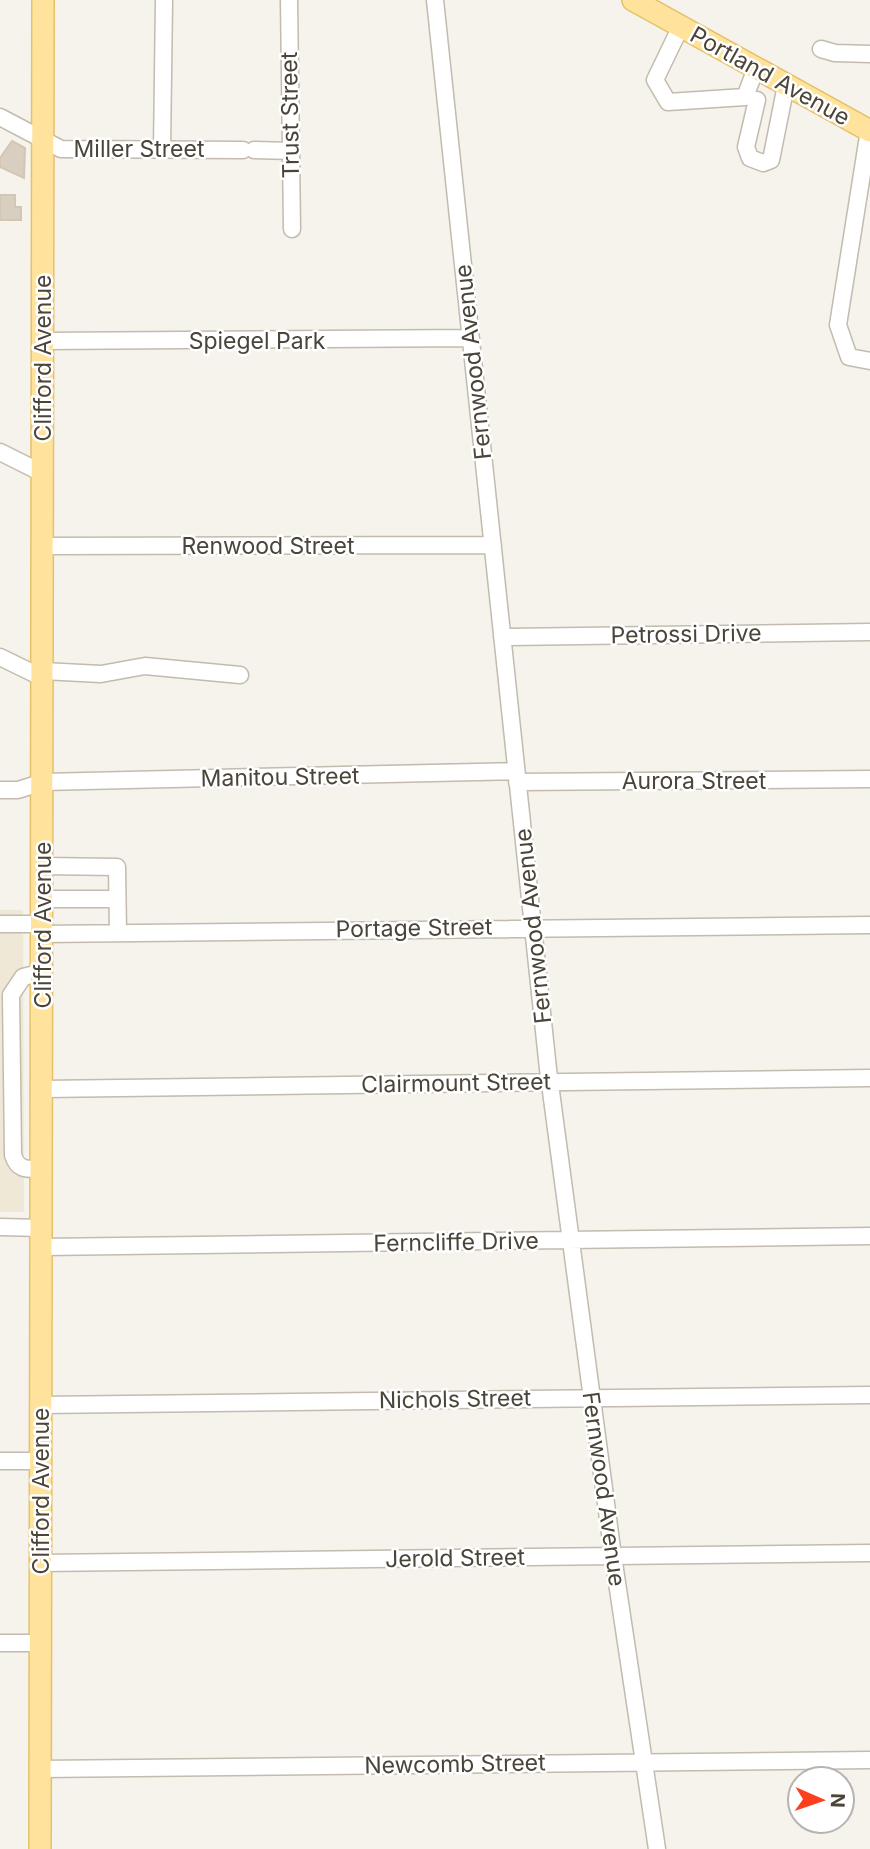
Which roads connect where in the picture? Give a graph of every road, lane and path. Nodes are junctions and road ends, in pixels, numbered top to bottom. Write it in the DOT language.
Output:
graph roads {
  1 [pos="43,0"];
  2 [pos="164,0"];
  3 [pos="289,0"];
  4 [pos="435,0"];
  5 [pos="632,0"];
  6 [pos="681,26"];
  7 [pos="821,49"];
  8 [pos="870,54"];
  9 [pos="770,76"];
  10 [pos="751,99"];
  11 [pos="0,117"];
  12 [pos="869,130"];
  13 [pos="43,138"];
  14 [pos="162,149"];
  15 [pos="290,151"];
  16 [pos="292,229"];
  17 [pos="471,338"];
  18 [pos="43,341"];
  19 [pos="870,361"];
  20 [pos="0,453"];
  21 [pos="42,473"];
  22 [pos="493,545"];
  23 [pos="42,546"];
  24 [pos="870,632"];
  25 [pos="502,636"];
  26 [pos="0,657"];
  27 [pos="240,674"];
  28 [pos="43,675"];
  29 [pos="517,776"];
  30 [pos="870,779"];
  31 [pos="43,782"];
  32 [pos="0,790"];
  33 [pos="43,866"];
  34 [pos="43,899"];
  35 [pos="117,900"];
  36 [pos="0,924"];
  37 [pos="870,925"];
  38 [pos="533,927"];
  39 [pos="43,929"];
  40 [pos="118,933"];
  41 [pos="43,972"];
  42 [pos="870,1078"];
  43 [pos="549,1082"];
  44 [pos="43,1088"];
  45 [pos="43,1169"];
  46 [pos="0,1227"];
  47 [pos="870,1236"];
  48 [pos="42,1237"];
  49 [pos="572,1241"];
  50 [pos="870,1395"];
  51 [pos="592,1398"];
  52 [pos="41,1405"];
  53 [pos="0,1461"];
  54 [pos="41,1461"];
  55 [pos="870,1553"];
  56 [pos="613,1556"];
  57 [pos="40,1563"];
  58 [pos="0,1643"];
  59 [pos="40,1643"];
  60 [pos="870,1760"];
  61 [pos="643,1762"];
  62 [pos="40,1769"];
  63 [pos="40,1849"];
  64 [pos="657,1849"];
  1 -- 13 [label="main road, Clifford Avenue"];
  2 -- 14 [label="street"];
  3 -- 15 [label="street, Trust Street"];
  4 -- 17 [label="street, Fernwood Avenue"];
  5 -- 6 [label="main road, Portland Avenue"];
  6 -- 9 [label="main road, Portland Avenue"];
  6 -- 10 [label="street"];
  7 -- 8 [label="street"];
  9 -- 10 [label="street"];
  9 -- 10 [label="street"];
  9 -- 12 [label="main road, Portland Avenue"];
  11 -- 13 [label="street, Miller Street"];
  12 -- 19 [label="street"];
  13 -- 14 [label="street, Miller Street"];
  13 -- 18 [label="main road, Clifford Avenue"];
  14 -- 15 [label="street, Miller Street"];
  15 -- 16 [label="street, Trust Street"];
  17 -- 18 [label="street, Spiegel Park"];
  17 -- 22 [label="street, Fernwood Avenue"];
  18 -- 21 [label="main road, Clifford Avenue"];
  20 -- 21 [label="street"];
  21 -- 23 [label="main road, Clifford Avenue"];
  22 -- 23 [label="street, Renwood Street"];
  22 -- 25 [label="street, Fernwood Avenue"];
  23 -- 28 [label="main road, Clifford Avenue"];
  24 -- 25 [label="street, Petrossi Drive"];
  25 -- 29 [label="street, Fernwood Avenue"];
  26 -- 28 [label="street"];
  27 -- 28 [label="street"];
  28 -- 31 [label="main road, Clifford Avenue"];
  29 -- 30 [label="street, Aurora Street"];
  29 -- 31 [label="street, Manitou Street"];
  29 -- 38 [label="street, Fernwood Avenue"];
  31 -- 32 [label="street, Manitou Street"];
  31 -- 33 [label="main road, Clifford Avenue"];
  33 -- 34 [label="main road, Clifford Avenue"];
  33 -- 35 [label="street"];
  34 -- 35 [label="street"];
  34 -- 39 [label="main road, Clifford Avenue"];
  35 -- 40 [label="street"];
  36 -- 39 [label="street, Portage Street"];
  37 -- 38 [label="street, Portage Street"];
  38 -- 40 [label="street, Portage Street"];
  38 -- 43 [label="street, Fernwood Avenue"];
  39 -- 40 [label="street, Portage Street"];
  39 -- 41 [label="main road, Clifford Avenue"];
  41 -- 44 [label="main road, Clifford Avenue"];
  41 -- 45 [label="street"];
  42 -- 43 [label="street, Clairmount Street"];
  43 -- 44 [label="street, Clairmount Street"];
  43 -- 49 [label="street, Fernwood Avenue"];
  44 -- 45 [label="main road, Clifford Avenue"];
  45 -- 48 [label="main road, Clifford Avenue"];
  46 -- 48 [label="street, Ferncliffe Drive"];
  47 -- 49 [label="street, Ferncliffe Drive"];
  48 -- 49 [label="street, Ferncliffe Drive"];
  48 -- 52 [label="main road, Clifford Avenue"];
  49 -- 51 [label="street, Fernwood Avenue"];
  50 -- 51 [label="street, Nichols Street"];
  51 -- 52 [label="street, Nichols Street"];
  51 -- 56 [label="street, Fernwood Avenue"];
  52 -- 54 [label="main road, Clifford Avenue"];
  53 -- 54 [label="street"];
  54 -- 57 [label="main road, Clifford Avenue"];
  55 -- 56 [label="street, Jerold Street"];
  56 -- 57 [label="street, Jerold Street"];
  56 -- 61 [label="street, Fernwood Avenue"];
  57 -- 59 [label="main road, Clifford Avenue"];
  58 -- 59 [label="street"];
  59 -- 62 [label="main road, Clifford Avenue"];
  60 -- 61 [label="street, Newcomb Street"];
  61 -- 62 [label="street, Newcomb Street"];
  61 -- 64 [label="street, Fernwood Avenue"];
  62 -- 63 [label="main road, Clifford Avenue"];
}
